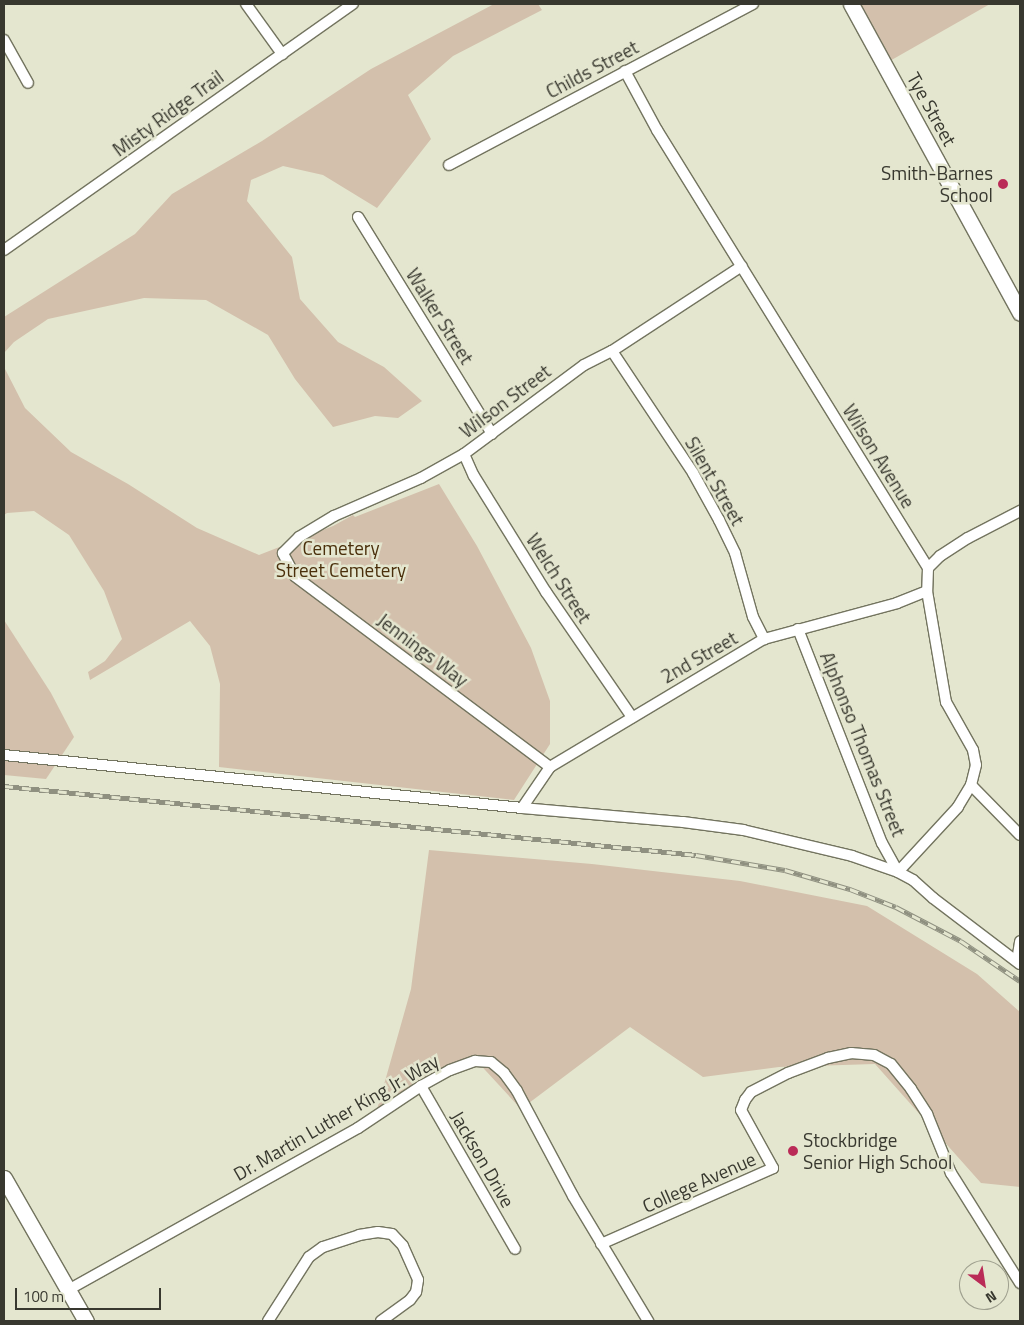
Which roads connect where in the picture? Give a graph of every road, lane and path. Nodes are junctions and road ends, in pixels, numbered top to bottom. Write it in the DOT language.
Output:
graph roads {
  1 [pos="246,4"];
  2 [pos="353,4"];
  3 [pos="753,4"];
  4 [pos="851,4"];
  5 [pos="4,40"];
  6 [pos="282,54"];
  7 [pos="625,71"];
  8 [pos="28,83"];
  9 [pos="449,166"];
  10 [pos="358,217"];
  11 [pos="4,250"];
  12 [pos="742,266"];
  13 [pos="1020,313"];
  14 [pos="612,351"];
  15 [pos="492,434"];
  16 [pos="464,454"];
  17 [pos="1020,511"];
  18 [pos="283,553"];
  19 [pos="928,568"];
  20 [pos="927,591"];
  21 [pos="798,629"];
  22 [pos="764,639"];
  23 [pos="632,716"];
  24 [pos="4,755"];
  25 [pos="550,767"];
  26 [pos="971,785"];
  27 [pos="522,808"];
  28 [pos="1020,835"];
  29 [pos="898,872"];
  30 [pos="1020,940"];
  31 [pos="1019,963"];
  32 [pos="421,1086"];
  33 [pos="4,1178"];
  34 [pos="601,1244"];
  35 [pos="515,1249"];
  36 [pos="1020,1283"];
  37 [pos="68,1290"];
  38 [pos="388,1319"];
  39 [pos="86,1321"];
  40 [pos="268,1321"];
  41 [pos="648,1321"];
  1 -- 6 [label="street"];
  2 -- 6 [label="street, Misty Ridge Trail"];
  3 -- 7 [label="street, Childs Street"];
  4 -- 13 [label="street, Tye Street"];
  5 -- 8 [label="street"];
  6 -- 11 [label="street, Misty Ridge Trail"];
  7 -- 9 [label="street, Childs Street"];
  7 -- 12 [label="street, Wilson Avenue"];
  10 -- 15 [label="street, Walker Street"];
  12 -- 14 [label="street, Wilson Street"];
  12 -- 19 [label="street, Wilson Avenue"];
  14 -- 15 [label="street, Wilson Street"];
  14 -- 22 [label="street, Silent Street"];
  15 -- 16 [label="street, Wilson Street"];
  16 -- 18 [label="street, Wilson Street"];
  16 -- 23 [label="street, Welch Street"];
  17 -- 19 [label="street"];
  18 -- 25 [label="street, Jennings Way"];
  19 -- 20 [label="street"];
  20 -- 21 [label="street, 2nd Street"];
  20 -- 26 [label="street"];
  21 -- 22 [label="street, 2nd Street"];
  21 -- 29 [label="street, Alphonso Thomas Street"];
  22 -- 23 [label="street, 2nd Street"];
  23 -- 25 [label="street, 2nd Street"];
  24 -- 27 [label="street"];
  25 -- 27 [label="street, 2nd Street"];
  26 -- 28 [label="street"];
  26 -- 29 [label="street"];
  27 -- 29 [label="street"];
  29 -- 31 [label="street"];
  30 -- 31 [label="street"];
  32 -- 34 [label="street, Dr. Martin Luther King Jr. Way"];
  32 -- 35 [label="street, Jackson Drive"];
  32 -- 37 [label="street, Dr. Martin Luther King Jr. Way"];
  33 -- 37 [label="street"];
  34 -- 36 [label="street, College Avenue"];
  34 -- 41 [label="street, Dr. Martin Luther King Jr. Way"];
  37 -- 39 [label="street"];
  38 -- 40 [label="street"];
}
